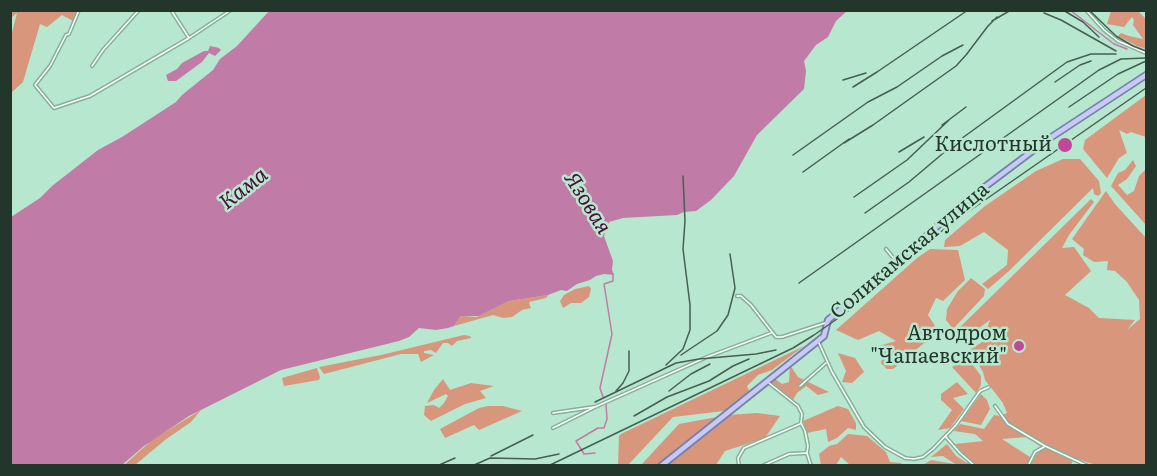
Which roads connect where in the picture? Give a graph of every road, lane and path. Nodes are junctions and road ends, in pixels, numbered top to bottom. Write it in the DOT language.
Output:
graph roads {
  1 [pos="79,10"];
  2 [pos="139,10"];
  3 [pos="171,10"];
  4 [pos="231,10"];
  5 [pos="1086,10"];
  6 [pos="189,38"];
  7 [pos="1146,53"];
  8 [pos="92,66"];
  9 [pos="1146,75"];
  10 [pos="886,249"];
  11 [pos="897,262"];
  12 [pos="738,292"];
  13 [pos="826,323"];
  14 [pos="771,333"];
  15 [pos="818,340"];
  16 [pos="827,362"];
  17 [pos="766,380"];
  18 [pos="800,386"];
  19 [pos="989,387"];
  20 [pos="995,406"];
  21 [pos="595,407"];
  22 [pos="553,413"];
  23 [pos="801,423"];
  24 [pos="553,429"];
  25 [pos="946,437"];
  26 [pos="1045,447"];
  27 [pos="807,453"];
  28 [pos="661,465"];
  29 [pos="740,465"];
  30 [pos="762,465"];
  31 [pos="812,465"];
  32 [pos="975,465"];
  33 [pos="1028,465"];
  34 [pos="1088,465"];
  1 -- 6 [label="street"];
  2 -- 8 [label="street"];
  3 -- 6 [label="street"];
  4 -- 6 [label="street"];
  5 -- 7 [label="street"];
  9 -- 11 [label="main road, Соликамская улица"];
  10 -- 11 [label="street"];
  11 -- 13 [label="main road, Соликамская улица"];
  12 -- 14 [label="street"];
  13 -- 14 [label="street"];
  13 -- 15 [label="main road, Соликамская улица"];
  14 -- 21 [label="street"];
  15 -- 16 [label="street"];
  15 -- 17 [label="main road, Соликамская улица"];
  16 -- 18 [label="street"];
  16 -- 25 [label="street"];
  17 -- 23 [label="street"];
  17 -- 28 [label="main road, Соликамская улица"];
  19 -- 25 [label="street"];
  20 -- 26 [label="street"];
  21 -- 22 [label="street"];
  21 -- 24 [label="street"];
  23 -- 27 [label="street"];
  23 -- 29 [label="street"];
  25 -- 32 [label="street"];
  26 -- 33 [label="street"];
  26 -- 34 [label="street"];
  27 -- 30 [label="street"];
  27 -- 31 [label="street"];
}
